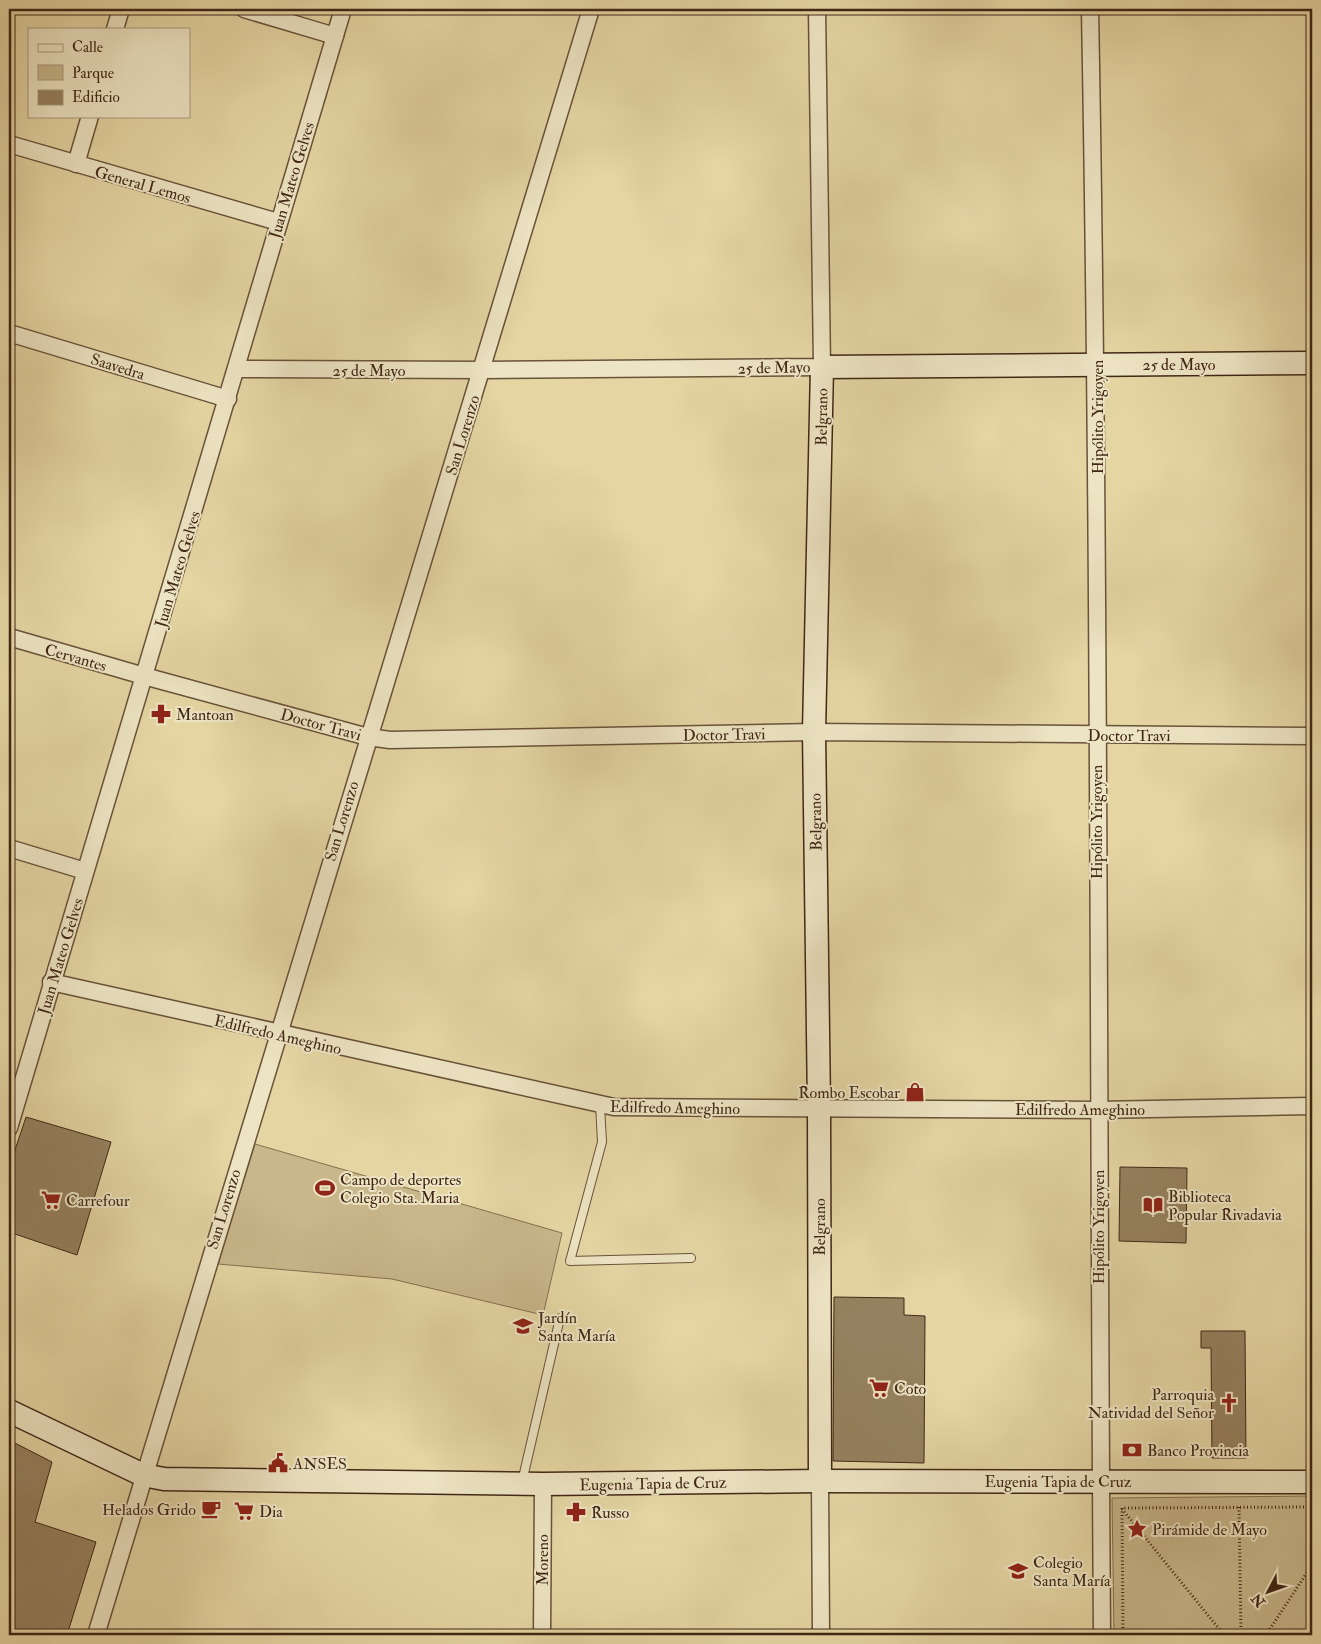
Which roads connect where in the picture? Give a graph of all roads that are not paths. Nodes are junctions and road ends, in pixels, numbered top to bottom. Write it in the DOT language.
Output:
graph roads {
  1 [pos="120,9"];
  2 [pos="244,9"];
  3 [pos="343,9"];
  4 [pos="591,9"];
  5 [pos="817,9"];
  6 [pos="1090,9"];
  7 [pos="115,28"];
  8 [pos="335,36"];
  9 [pos="89,118"];
  10 [pos="9,144"];
  11 [pos="76,164"];
  12 [pos="278,222"];
  13 [pos="9,333"];
  14 [pos="1312,363"];
  15 [pos="1097,365"];
  16 [pos="822,367"];
  17 [pos="236,369"];
  18 [pos="483,370"];
  19 [pos="228,399"];
  20 [pos="9,637"];
  21 [pos="144,676"];
  22 [pos="814,732"];
  23 [pos="1096,735"];
  24 [pos="368,736"];
  25 [pos="1312,736"];
  26 [pos="9,848"];
  27 [pos="85,871"];
  28 [pos="52,982"];
  29 [pos="276,1034"];
  30 [pos="14,1092"];
  31 [pos="600,1106"];
  32 [pos="1312,1106"];
  33 [pos="819,1107"];
  34 [pos="1097,1110"];
  35 [pos="9,1128"];
  36 [pos="691,1258"];
  37 [pos="560,1318"];
  38 [pos="9,1411"];
  39 [pos="143,1475"];
  40 [pos="820,1481"];
  41 [pos="1100,1481"];
  42 [pos="1312,1482"];
  43 [pos="532,1484"];
  44 [pos="96,1635"];
  45 [pos="542,1635"];
  46 [pos="821,1635"];
  47 [pos="1102,1635"];
  1 -- 7 [label="street"];
  2 -- 8 [label="street"];
  3 -- 8 [label="street, Juan Mateo Gelves"];
  4 -- 18 [label="street, San Lorenzo"];
  5 -- 16 [label="street, Belgrano"];
  6 -- 15 [label="street, Hipólito Yrigoyen"];
  8 -- 12 [label="street, Juan Mateo Gelves"];
  9 -- 11 [label="street"];
  10 -- 11 [label="street, General Lemos"];
  11 -- 12 [label="street, General Lemos"];
  12 -- 17 [label="street, Juan Mateo Gelves"];
  13 -- 19 [label="street, Saavedra"];
  14 -- 15 [label="main road, 25 de Mayo"];
  15 -- 16 [label="main road, 25 de Mayo"];
  15 -- 23 [label="street, Hipólito Yrigoyen"];
  16 -- 18 [label="street, 25 de Mayo"];
  16 -- 22 [label="main road, Belgrano"];
  17 -- 18 [label="street, 25 de Mayo"];
  17 -- 19 [label="street, Juan Mateo Gelves"];
  18 -- 24 [label="street, San Lorenzo"];
  19 -- 21 [label="street, Juan Mateo Gelves"];
  20 -- 21 [label="street, Cervantes"];
  21 -- 24 [label="street, Doctor Travi"];
  21 -- 27 [label="street, Juan Mateo Gelves"];
  22 -- 23 [label="street, Doctor Travi"];
  22 -- 24 [label="street, Doctor Travi"];
  22 -- 33 [label="main road, Belgrano"];
  23 -- 25 [label="street, Doctor Travi"];
  23 -- 34 [label="street, Hipólito Yrigoyen"];
  24 -- 29 [label="street, San Lorenzo"];
  26 -- 27 [label="street"];
  27 -- 28 [label="street, Juan Mateo Gelves"];
  28 -- 29 [label="street, Edilfredo Ameghino"];
  28 -- 30 [label="street, Juan Mateo Gelves"];
  29 -- 31 [label="street, Edilfredo Ameghino"];
  29 -- 39 [label="street, San Lorenzo"];
  30 -- 35 [label="street, Juan Mateo Gelves"];
  31 -- 33 [label="street, Edilfredo Ameghino"];
  31 -- 36 [label="lane"];
  32 -- 34 [label="street, Edilfredo Ameghino"];
  33 -- 34 [label="street, Edilfredo Ameghino"];
  33 -- 40 [label="main road, Belgrano"];
  34 -- 41 [label="street, Hipólito Yrigoyen"];
  37 -- 43 [label="lane"];
  38 -- 39 [label="main road, Eugenia Tapia de Cruz"];
  39 -- 43 [label="main road, Eugenia Tapia de Cruz"];
  39 -- 44 [label="street, San Lorenzo"];
  40 -- 41 [label="main road, Eugenia Tapia de Cruz"];
  40 -- 43 [label="main road, Eugenia Tapia de Cruz"];
  40 -- 46 [label="street, Belgrano"];
  41 -- 42 [label="main road, Eugenia Tapia de Cruz"];
  41 -- 47 [label="street, Hipólito Yrigoyen"];
  43 -- 45 [label="street, Moreno"];
}
